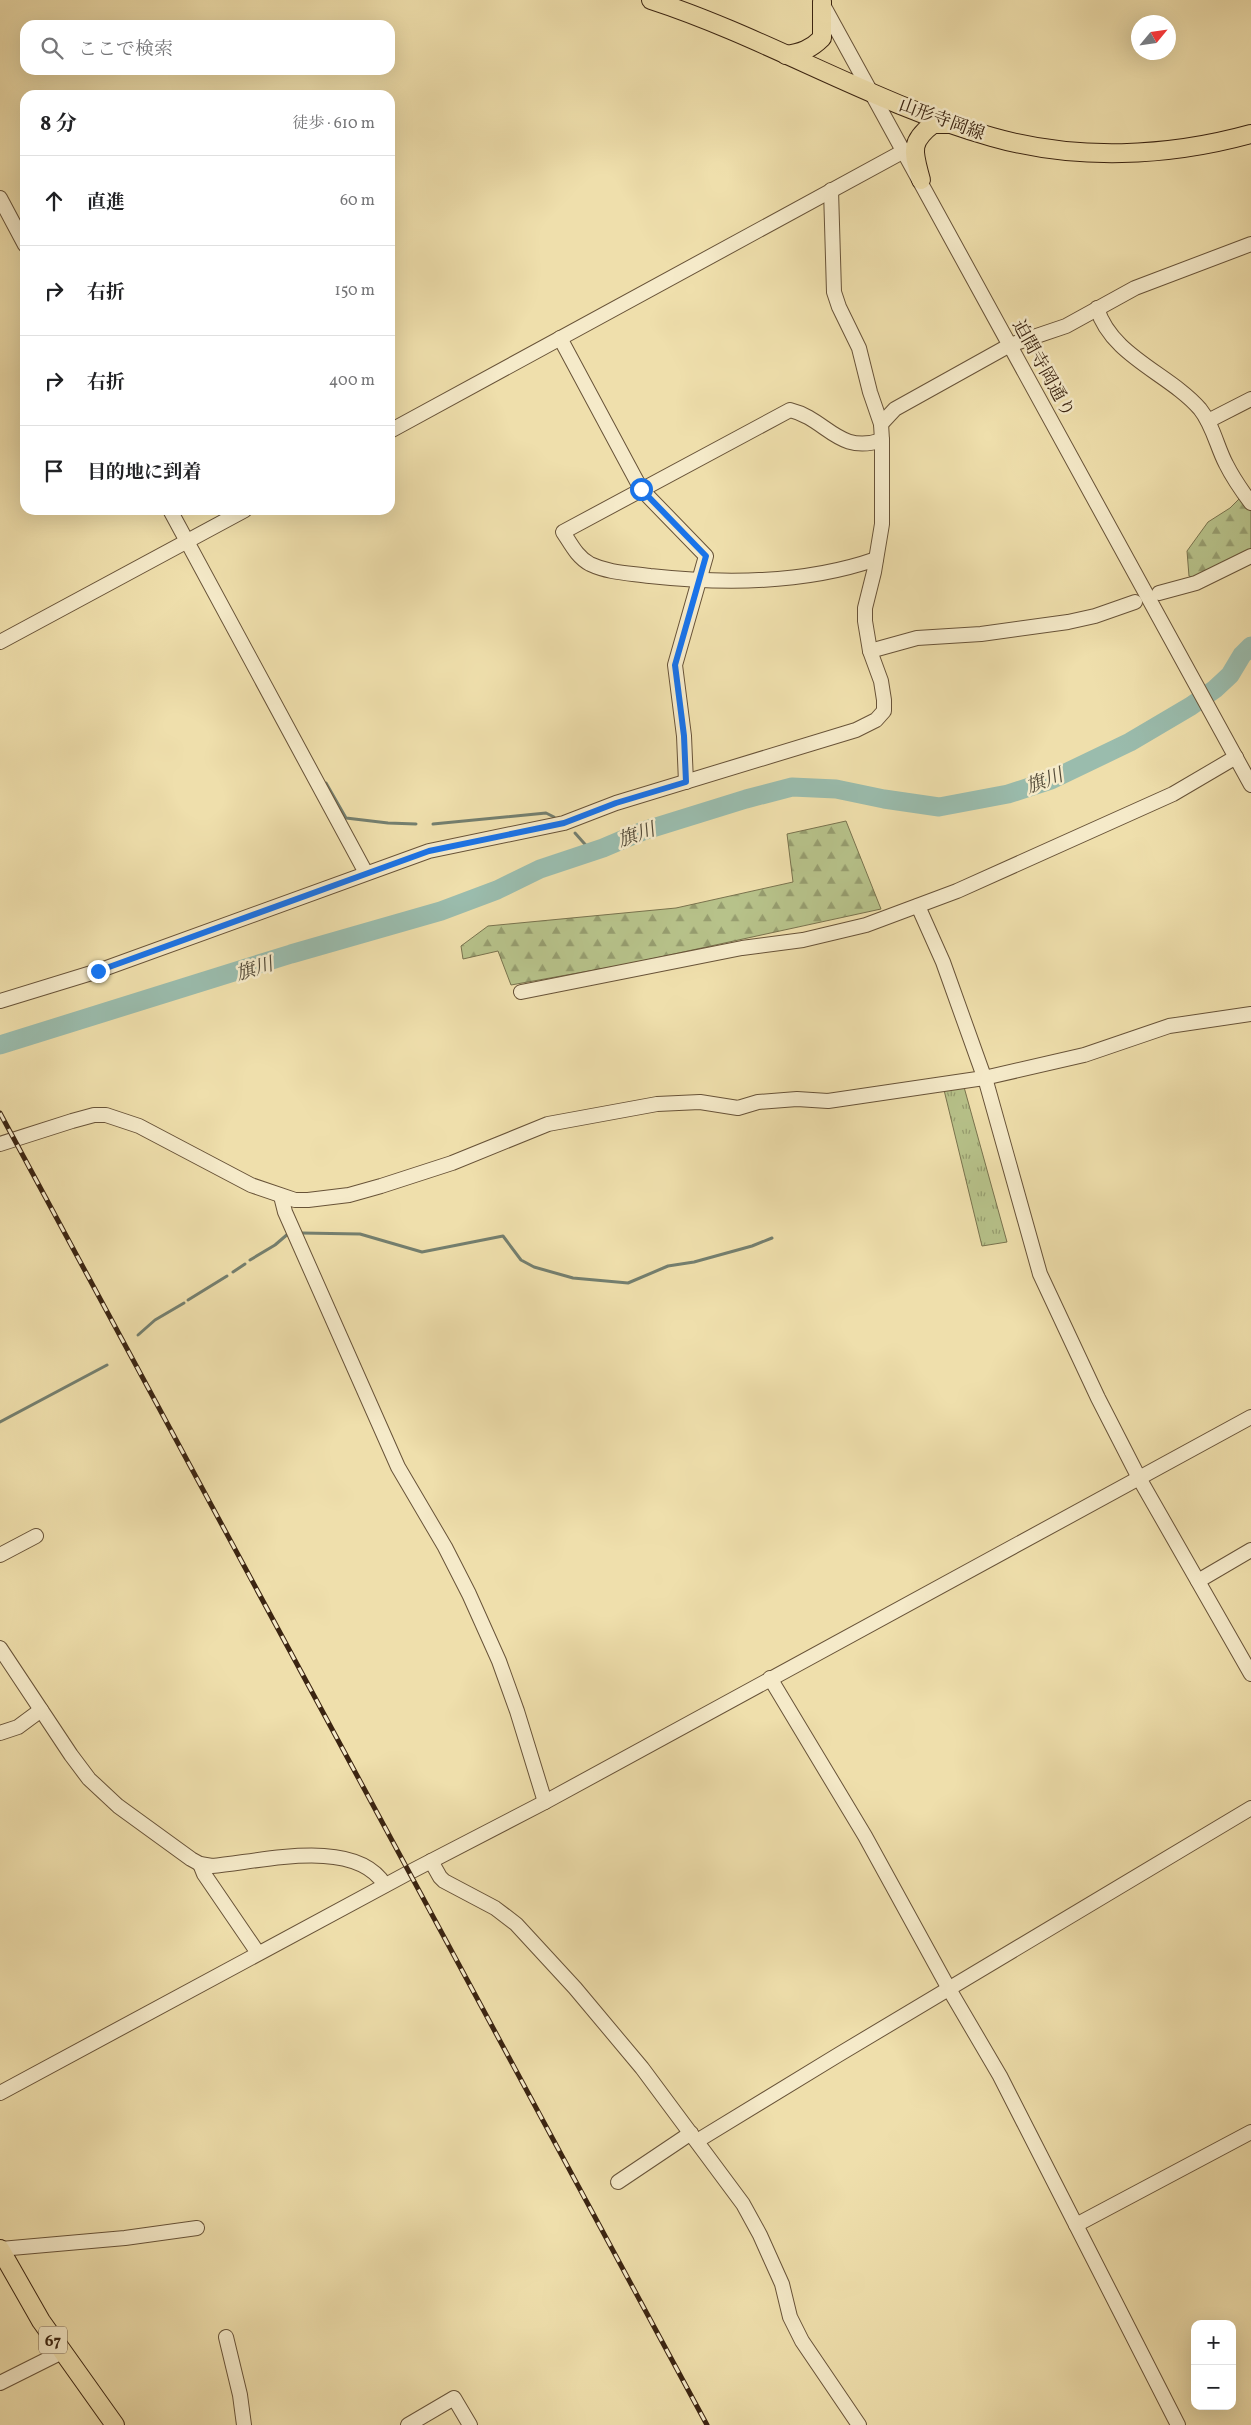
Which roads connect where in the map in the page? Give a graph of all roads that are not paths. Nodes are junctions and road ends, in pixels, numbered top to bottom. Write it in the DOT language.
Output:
graph roads {
  1 [pos="651,0"];
  2 [pos="821,1"];
  3 [pos="786,55"];
  4 [pos="872,93"];
  5 [pos="949,124"];
  6 [pos="1251,134"];
  7 [pos="904,151"];
  8 [pos="920,180"];
  9 [pos="831,190"];
  10 [pos="0,198"];
  11 [pos="20,235"];
  12 [pos="1251,244"];
  13 [pos="1097,308"];
  14 [pos="560,338"];
  15 [pos="1010,345"];
  16 [pos="1251,399"];
  17 [pos="1208,421"];
  18 [pos="882,424"];
  19 [pos="395,428"];
  20 [pos="882,440"];
  21 [pos="641,489"];
  22 [pos="1251,503"];
  23 [pos="173,515"];
  24 [pos="236,515"];
  25 [pos="187,541"];
  26 [pos="1251,556"];
  27 [pos="876,559"];
  28 [pos="700,580"];
  29 [pos="1159,593"];
  30 [pos="1135,602"];
  31 [pos="0,642"];
  32 [pos="870,651"];
  33 [pos="1235,756"];
  34 [pos="686,782"];
  35 [pos="1251,785"];
  36 [pos="366,873"];
  37 [pos="918,906"];
  38 [pos="521,992"];
  39 [pos="0,1001"];
  40 [pos="1251,1014"];
  41 [pos="984,1078"];
  42 [pos="0,1144"];
  43 [pos="281,1196"];
  44 [pos="1251,1417"];
  45 [pos="1139,1478"];
  46 [pos="36,1536"];
  47 [pos="1251,1550"];
  48 [pos="0,1555"];
  49 [pos="1198,1581"];
  50 [pos="0,1648"];
  51 [pos="1251,1674"];
  52 [pos="770,1678"];
  53 [pos="41,1710"];
  54 [pos="0,1733"];
  55 [pos="545,1802"];
  56 [pos="1251,1808"];
  57 [pos="431,1861"];
  58 [pos="200,1864"];
  59 [pos="385,1885"];
  60 [pos="258,1953"];
  61 [pos="949,1989"];
  62 [pos="0,2093"];
  63 [pos="1251,2132"];
  64 [pos="694,2137"];
  65 [pos="618,2182"];
  66 [pos="1076,2225"];
  67 [pos="197,2228"];
  68 [pos="0,2249"];
  69 [pos="226,2337"];
  70 [pos="62,2352"];
  71 [pos="0,2383"];
  72 [pos="115,2425"];
  73 [pos="244,2425"];
  74 [pos="408,2425"];
  75 [pos="470,2425"];
  76 [pos="859,2425"];
  77 [pos="1178,2425"];
  1 -- 3 [label="main road, 山形寺岡線"];
  2 -- 3 [label="main road"];
  2 -- 4 [label="street, 迫間寺岡通り"];
  3 -- 4 [label="main road, 山形寺岡線"];
  4 -- 5 [label="main road, 山形寺岡線"];
  4 -- 7 [label="street, 迫間寺岡通り"];
  5 -- 6 [label="main road, 山形寺岡線"];
  5 -- 8 [label="main road"];
  7 -- 8 [label="street, 迫間寺岡通り"];
  7 -- 9 [label="street"];
  8 -- 15 [label="street, 迫間寺岡通り"];
  9 -- 14 [label="street"];
  9 -- 18 [label="street"];
  10 -- 11 [label="street"];
  12 -- 13 [label="street"];
  13 -- 15 [label="street"];
  13 -- 17 [label="street"];
  14 -- 19 [label="street"];
  14 -- 21 [label="street"];
  15 -- 18 [label="street"];
  15 -- 33 [label="street, 迫間寺岡通り"];
  16 -- 17 [label="street"];
  17 -- 22 [label="street"];
  18 -- 20 [label="street"];
  20 -- 21 [label="street"];
  20 -- 27 [label="street"];
  21 -- 28 [label="street"];
  21 -- 28 [label="street"];
  23 -- 25 [label="street"];
  24 -- 25 [label="street"];
  25 -- 31 [label="street"];
  25 -- 36 [label="street"];
  26 -- 29 [label="street"];
  27 -- 28 [label="street"];
  27 -- 32 [label="street"];
  28 -- 34 [label="street"];
  30 -- 32 [label="street"];
  32 -- 34 [label="street"];
  33 -- 35 [label="street, 迫間寺岡通り"];
  33 -- 37 [label="street"];
  34 -- 36 [label="street"];
  36 -- 39 [label="street"];
  37 -- 38 [label="street"];
  37 -- 41 [label="street"];
  40 -- 41 [label="street"];
  41 -- 43 [label="street"];
  41 -- 45 [label="street"];
  42 -- 43 [label="street"];
  43 -- 55 [label="street"];
  44 -- 45 [label="street"];
  45 -- 49 [label="street"];
  45 -- 52 [label="street"];
  46 -- 48 [label="street"];
  47 -- 49 [label="street"];
  49 -- 51 [label="street"];
  50 -- 53 [label="street"];
  52 -- 55 [label="street"];
  52 -- 61 [label="street"];
  53 -- 54 [label="street"];
  53 -- 58 [label="street"];
  55 -- 57 [label="street"];
  56 -- 61 [label="street"];
  57 -- 59 [label="street"];
  57 -- 64 [label="street"];
  58 -- 59 [label="street"];
  58 -- 60 [label="street"];
  59 -- 60 [label="street"];
  60 -- 62 [label="street"];
  61 -- 64 [label="street"];
  61 -- 66 [label="street"];
  63 -- 66 [label="street"];
  64 -- 65 [label="street"];
  64 -- 76 [label="street"];
  66 -- 77 [label="street"];
  67 -- 68 [label="street"];
  68 -- 70 [label="main road, 67"];
  69 -- 73 [label="street"];
  70 -- 71 [label="street"];
  70 -- 72 [label="main road, 67"];
  74 -- 75 [label="street"];
}
